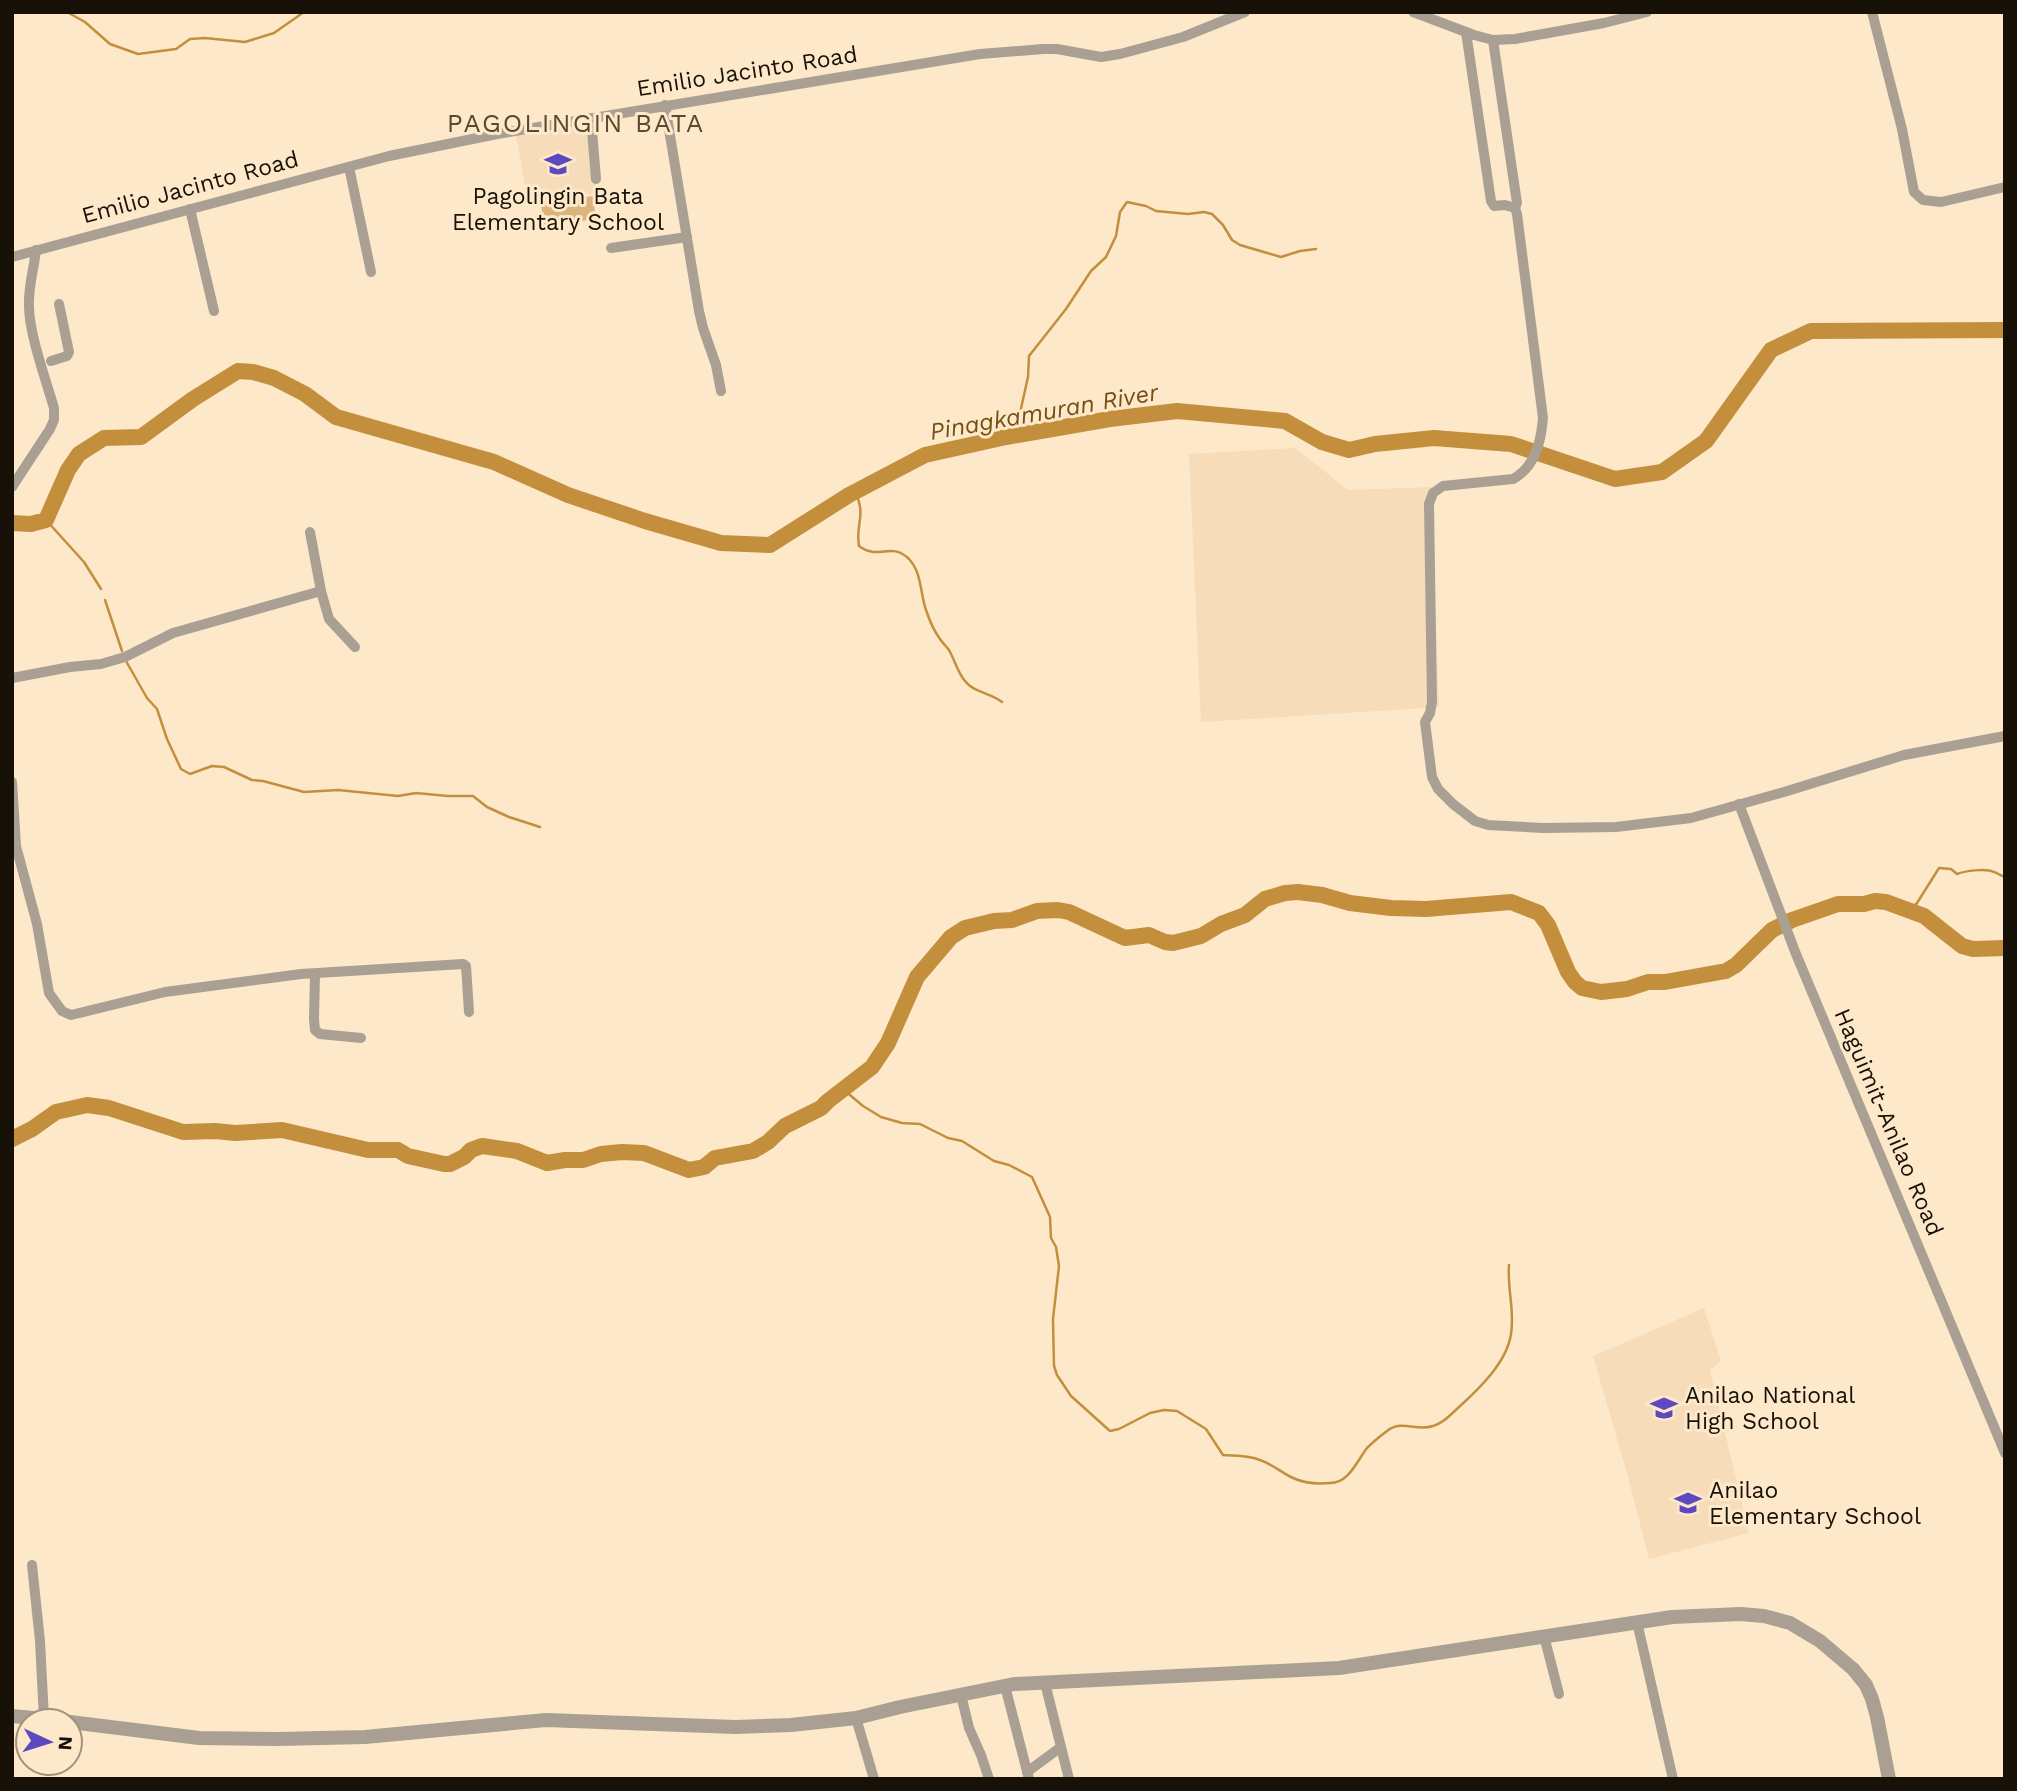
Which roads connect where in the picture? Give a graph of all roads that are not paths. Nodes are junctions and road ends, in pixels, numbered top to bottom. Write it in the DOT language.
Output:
graph roads {
  1 [pos="1245,12"];
  2 [pos="1413,12"];
  3 [pos="1647,12"];
  4 [pos="1872,12"];
  5 [pos="1466,32"];
  6 [pos="1493,40"];
  7 [pos="665,105"];
  8 [pos="591,118"];
  9 [pos="349,167"];
  10 [pos="596,179"];
  11 [pos="2005,187"];
  12 [pos="1515,208"];
  13 [pos="190,209"];
  14 [pos="687,237"];
  15 [pos="611,248"];
  16 [pos="36,250"];
  17 [pos="12,257"];
  18 [pos="371,272"];
  19 [pos="59,304"];
  20 [pos="214,311"];
  21 [pos="46,363"];
  22 [pos="720,391"];
  23 [pos="12,487"];
  24 [pos="310,532"];
  25 [pos="321,591"];
  26 [pos="355,647"];
  27 [pos="12,678"];
  28 [pos="2005,736"];
  29 [pos="12,782"];
  30 [pos="1739,804"];
  31 [pos="315,974"];
  32 [pos="469,1012"];
  33 [pos="361,1038"];
  34 [pos="2005,1453"];
  35 [pos="32,1565"];
  36 [pos="1637,1622"];
  37 [pos="1544,1636"];
  38 [pos="1045,1683"];
  39 [pos="1005,1686"];
  40 [pos="1559,1694"];
  41 [pos="961,1695"];
  42 [pos="43,1707"];
  43 [pos="856,1718"];
  44 [pos="84,1723"];
  45 [pos="1061,1747"];
  46 [pos="1028,1775"];
  47 [pos="874,1779"];
  48 [pos="989,1779"];
  49 [pos="1069,1779"];
  50 [pos="1673,1779"];
  51 [pos="1889,1779"];
  1 -- 7 [label="street, Emilio Jacinto Road"];
  2 -- 5 [label="street"];
  3 -- 6 [label="street"];
  4 -- 11 [label="street"];
  5 -- 6 [label="street"];
  5 -- 12 [label="street"];
  6 -- 12 [label="street"];
  7 -- 8 [label="street, Emilio Jacinto Road"];
  7 -- 14 [label="street"];
  8 -- 9 [label="street, Emilio Jacinto Road"];
  8 -- 10 [label="street"];
  9 -- 13 [label="street, Emilio Jacinto Road"];
  9 -- 18 [label="street"];
  12 -- 30 [label="street"];
  13 -- 16 [label="street, Emilio Jacinto Road"];
  13 -- 20 [label="street"];
  14 -- 15 [label="street"];
  14 -- 22 [label="street"];
  16 -- 17 [label="street, Emilio Jacinto Road"];
  16 -- 21 [label="street"];
  19 -- 21 [label="street"];
  21 -- 23 [label="street"];
  24 -- 25 [label="street"];
  25 -- 26 [label="street"];
  25 -- 27 [label="street"];
  28 -- 30 [label="street"];
  29 -- 31 [label="street"];
  30 -- 34 [label="street, Haguimit-Anilao Road"];
  31 -- 32 [label="street"];
  31 -- 33 [label="street"];
  35 -- 42 [label="street"];
  36 -- 37 [label="street"];
  36 -- 50 [label="street"];
  36 -- 51 [label="street"];
  37 -- 38 [label="street"];
  37 -- 40 [label="street"];
  38 -- 39 [label="street"];
  38 -- 45 [label="street"];
  39 -- 41 [label="street"];
  39 -- 46 [label="street"];
  41 -- 43 [label="street"];
  41 -- 48 [label="street"];
  43 -- 44 [label="street"];
  43 -- 47 [label="street"];
  45 -- 46 [label="street"];
  45 -- 49 [label="street"];
}
